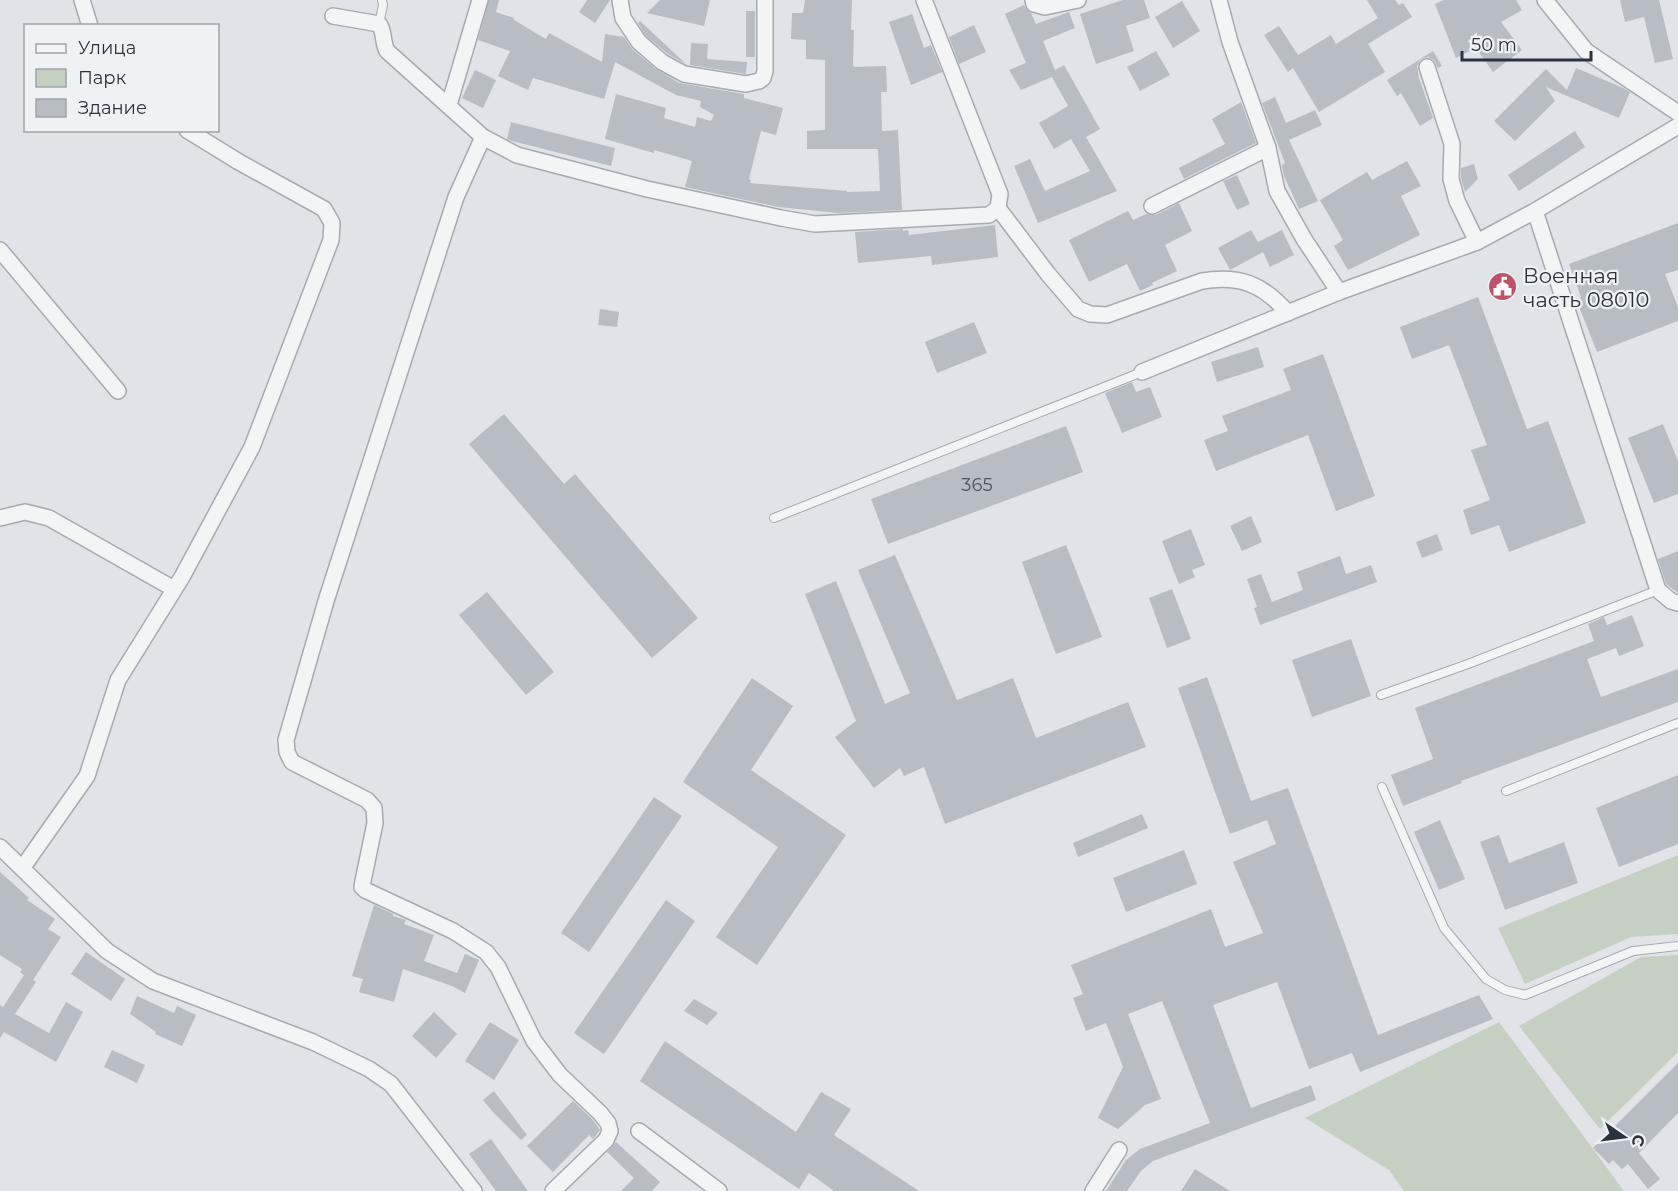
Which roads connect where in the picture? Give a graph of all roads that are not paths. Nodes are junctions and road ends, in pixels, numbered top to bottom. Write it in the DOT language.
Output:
graph roads {
  1 [pos="82,0"];
  2 [pos="382,0"];
  3 [pos="480,0"];
  4 [pos="620,0"];
  5 [pos="765,0"];
  6 [pos="924,0"];
  7 [pos="1033,0"];
  8 [pos="1078,0"];
  9 [pos="1219,0"];
  10 [pos="1545,0"];
  11 [pos="333,16"];
  12 [pos="89,24"];
  13 [pos="379,24"];
  14 [pos="1427,67"];
  15 [pos="450,105"];
  16 [pos="1678,113"];
  17 [pos="1678,126"];
  18 [pos="190,132"];
  19 [pos="483,137"];
  20 [pos="1268,148"];
  21 [pos="1152,206"];
  22 [pos="998,208"];
  23 [pos="1535,211"];
  24 [pos="1477,242"];
  25 [pos="0,250"];
  26 [pos="1339,292"];
  27 [pos="1288,313"];
  28 [pos="1142,372"];
  29 [pos="118,391"];
  30 [pos="0,518"];
  31 [pos="774,518"];
  32 [pos="174,589"];
  33 [pos="1658,590"];
  34 [pos="1678,603"];
  35 [pos="1381,695"];
  36 [pos="1678,723"];
  37 [pos="1382,787"];
  38 [pos="1506,791"];
  39 [pos="0,847"];
  40 [pos="23,867"];
  41 [pos="1678,946"];
  42 [pos="639,1131"];
  43 [pos="1119,1150"];
  44 [pos="474,1191"];
  45 [pos="553,1191"];
  46 [pos="719,1191"];
  47 [pos="1093,1191"];
  1 -- 12 [label="street"];
  2 -- 13 [label="lane"];
  3 -- 15 [label="street"];
  4 -- 5 [label="street"];
  6 -- 22 [label="street"];
  7 -- 8 [label="street"];
  9 -- 20 [label="street"];
  10 -- 16 [label="street"];
  11 -- 13 [label="street"];
  13 -- 15 [label="street"];
  14 -- 24 [label="street"];
  15 -- 19 [label="street"];
  17 -- 23 [label="street"];
  18 -- 32 [label="street"];
  19 -- 22 [label="street"];
  19 -- 45 [label="street"];
  20 -- 21 [label="street"];
  20 -- 26 [label="street"];
  22 -- 27 [label="street"];
  23 -- 24 [label="street"];
  23 -- 33 [label="street"];
  24 -- 26 [label="street"];
  25 -- 29 [label="street"];
  26 -- 27 [label="street"];
  27 -- 28 [label="street"];
  28 -- 31 [label="lane"];
  30 -- 32 [label="street"];
  32 -- 40 [label="street"];
  33 -- 34 [label="street"];
  33 -- 35 [label="lane"];
  36 -- 38 [label="lane"];
  37 -- 41 [label="lane"];
  39 -- 40 [label="street"];
  40 -- 44 [label="street"];
  42 -- 46 [label="street"];
  43 -- 47 [label="street"];
}
